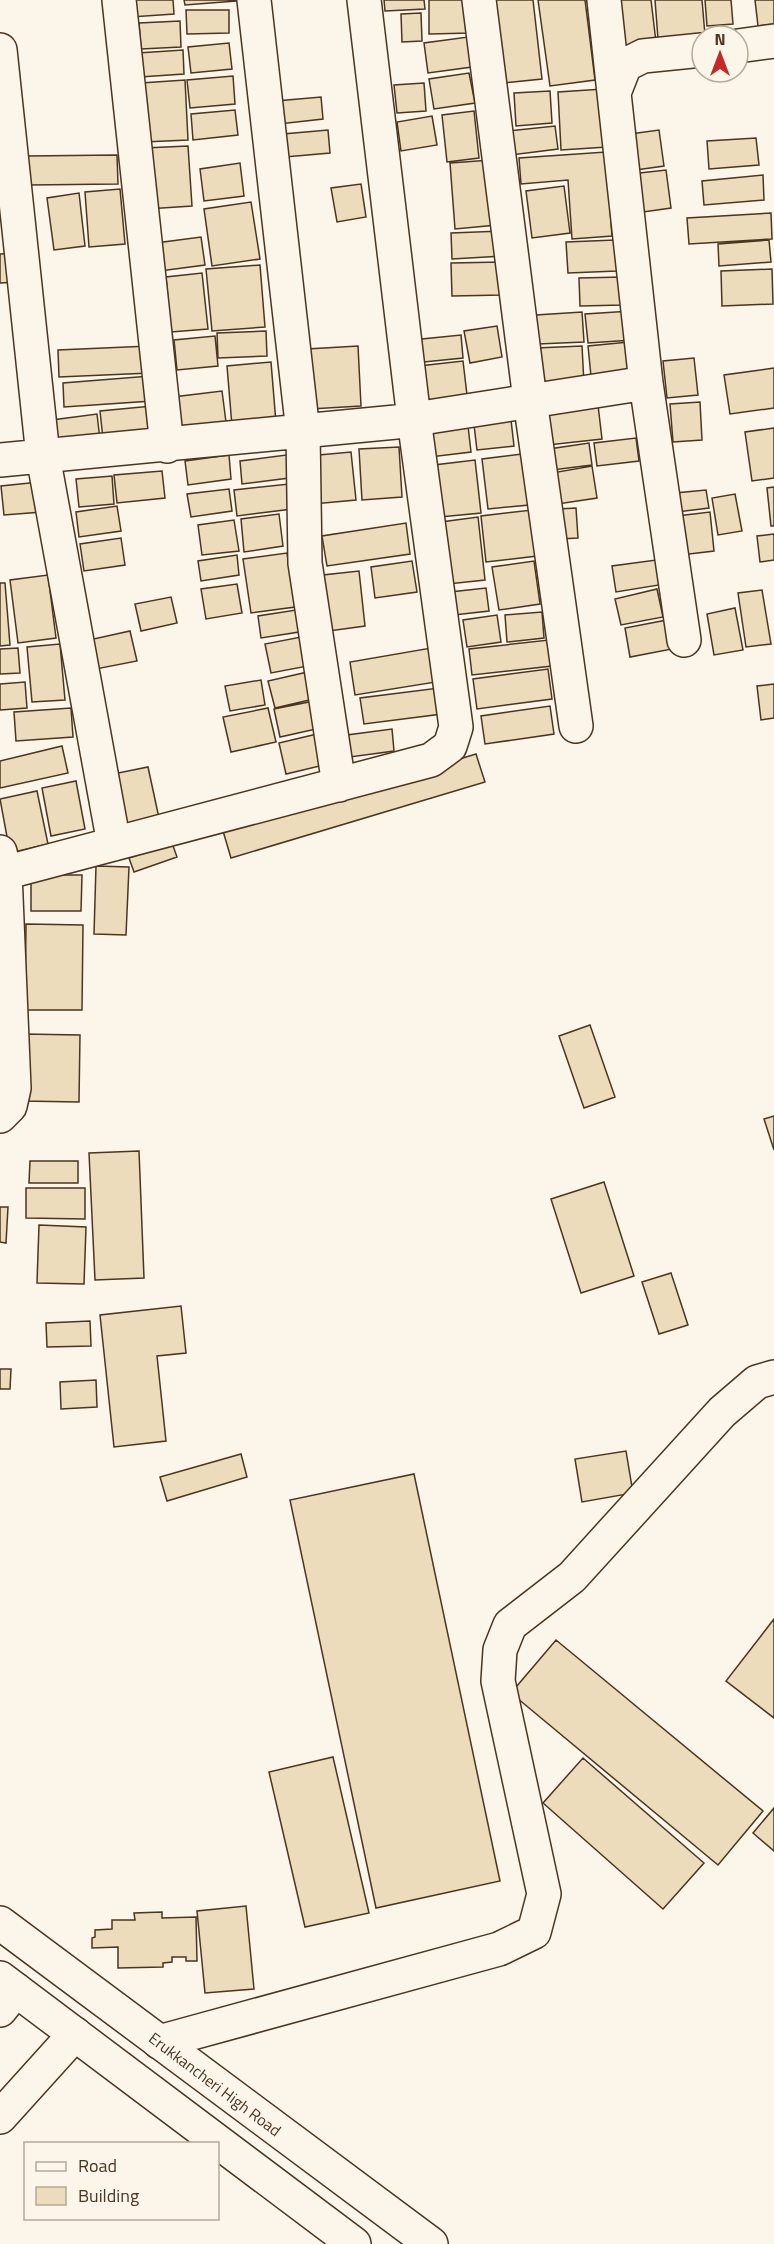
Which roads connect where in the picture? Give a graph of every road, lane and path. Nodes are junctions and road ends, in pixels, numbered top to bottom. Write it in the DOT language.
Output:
graph roads {
  1 [pos="120,0"];
  2 [pos="254,0"];
  3 [pos="364,0"];
  4 [pos="479,0"];
  5 [pos="604,0"];
  6 [pos="774,42"];
  7 [pos="750,45"];
  8 [pos="0,50"];
  9 [pos="690,51"];
  10 [pos="614,93"];
  11 [pos="646,383"];
  12 [pos="530,400"];
  13 [pos="414,419"];
  14 [pos="303,432"];
  15 [pos="167,446"];
  16 [pos="43,456"];
  17 [pos="0,460"];
  18 [pos="684,640"];
  19 [pos="576,726"];
  20 [pos="339,785"];
  21 [pos="114,844"];
  22 [pos="2,866"];
  23 [pos="0,1116"];
  24 [pos="774,1377"];
  25 [pos="0,1923"];
  26 [pos="5,1993"];
  27 [pos="75,2034"];
  28 [pos="159,2042"];
  29 [pos="0,2117"];
  30 [pos="218,2142"];
  31 [pos="219,2142"];
  32 [pos="354,2244"];
  33 [pos="431,2244"];
  1 -- 15 [label="street"];
  2 -- 14 [label="street"];
  3 -- 13 [label="street"];
  4 -- 12 [label="street"];
  5 -- 10 [label="street"];
  6 -- 7 [label="street"];
  8 -- 16 [label="street"];
  9 -- 10 [label="street"];
  10 -- 11 [label="street"];
  11 -- 12 [label="street"];
  11 -- 18 [label="street"];
  12 -- 13 [label="street"];
  12 -- 19 [label="street"];
  13 -- 14 [label="street"];
  13 -- 20 [label="street"];
  14 -- 15 [label="street"];
  14 -- 20 [label="street"];
  15 -- 16 [label="street"];
  16 -- 17 [label="street"];
  16 -- 21 [label="street"];
  20 -- 21 [label="street"];
  21 -- 22 [label="street"];
  22 -- 23 [label="street"];
  24 -- 28 [label="street"];
  25 -- 28 [label="street, Erukkancheri High Road"];
  26 -- 27 [label="street"];
  27 -- 29 [label="street"];
  27 -- 30 [label="street"];
  28 -- 33 [label="street, Erukkancheri High Road"];
  31 -- 32 [label="street"];
}
